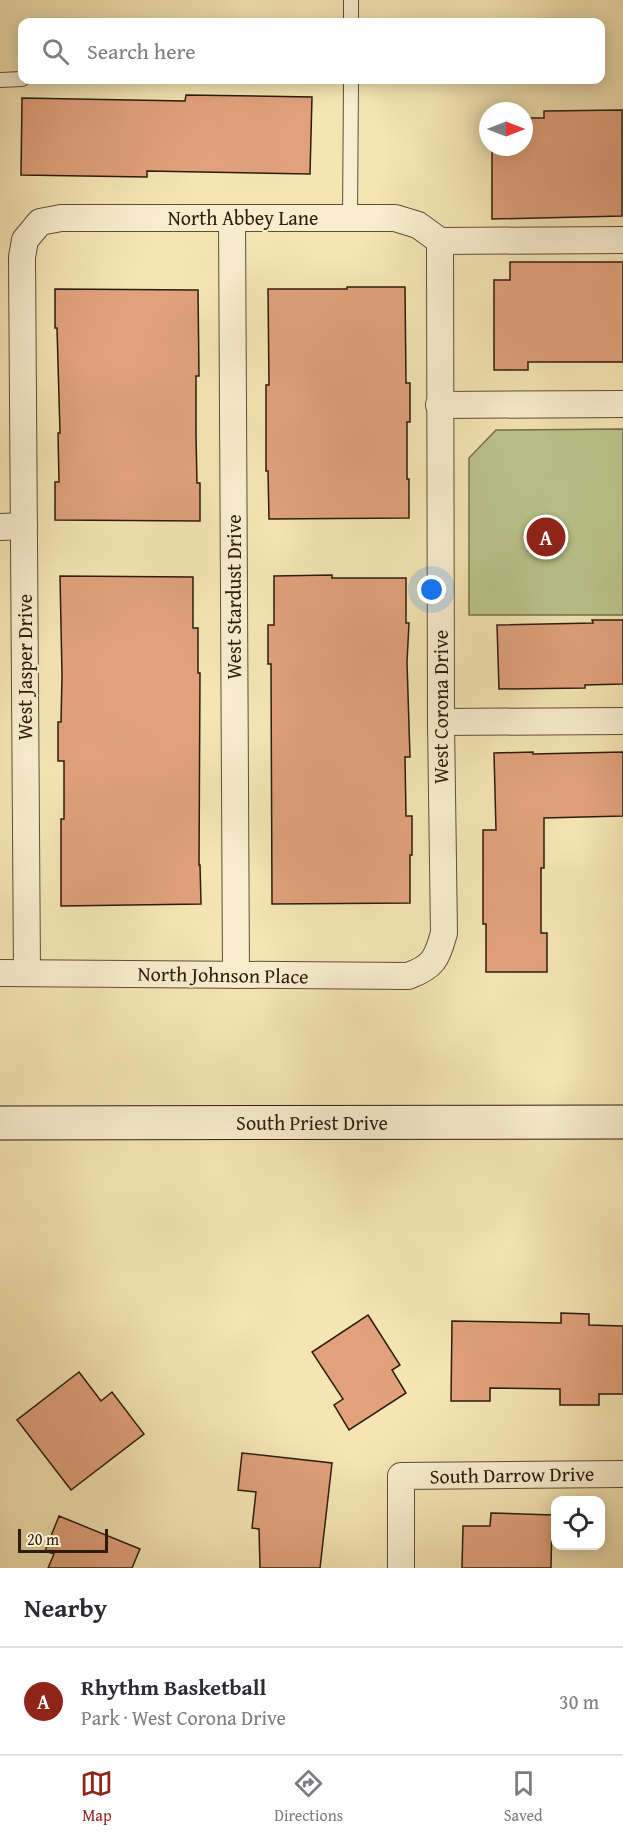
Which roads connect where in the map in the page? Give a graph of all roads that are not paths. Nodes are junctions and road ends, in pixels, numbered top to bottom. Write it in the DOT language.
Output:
graph roads {
  1 [pos="351,0"];
  2 [pos="351,18"];
  3 [pos="18,79"];
  4 [pos="0,80"];
  5 [pos="351,84"];
  6 [pos="232,218"];
  7 [pos="350,218"];
  8 [pos="40,222"];
  9 [pos="623,240"];
  10 [pos="440,242"];
  11 [pos="623,404"];
  12 [pos="439,405"];
  13 [pos="12,527"];
  14 [pos="623,721"];
  15 [pos="441,722"];
  16 [pos="438,956"];
  17 [pos="0,973"];
  18 [pos="27,973"];
  19 [pos="236,975"];
  20 [pos="623,1122"];
  21 [pos="0,1123"];
  22 [pos="623,1474"];
  23 [pos="401,1568"];
  1 -- 2 [label="lane"];
  3 -- 4 [label="lane"];
  5 -- 7 [label="lane"];
  6 -- 7 [label="street, North Abbey Lane"];
  6 -- 8 [label="street, North Abbey Lane"];
  6 -- 19 [label="street, West Stardust Drive"];
  7 -- 10 [label="street, North Abbey Lane"];
  8 -- 13 [label="street, West Jasper Drive"];
  9 -- 10 [label="street"];
  10 -- 12 [label="street, West Corona Drive"];
  11 -- 12 [label="street"];
  12 -- 15 [label="street, West Corona Drive"];
  13 -- 18 [label="street, West Jasper Drive"];
  14 -- 15 [label="street"];
  15 -- 16 [label="street, West Corona Drive"];
  16 -- 19 [label="street, North Johnson Place"];
  17 -- 18 [label="street, North Johnson Place"];
  18 -- 19 [label="street, North Johnson Place"];
  20 -- 21 [label="main road, South Priest Drive"];
  22 -- 23 [label="street, South Darrow Drive"];
}
